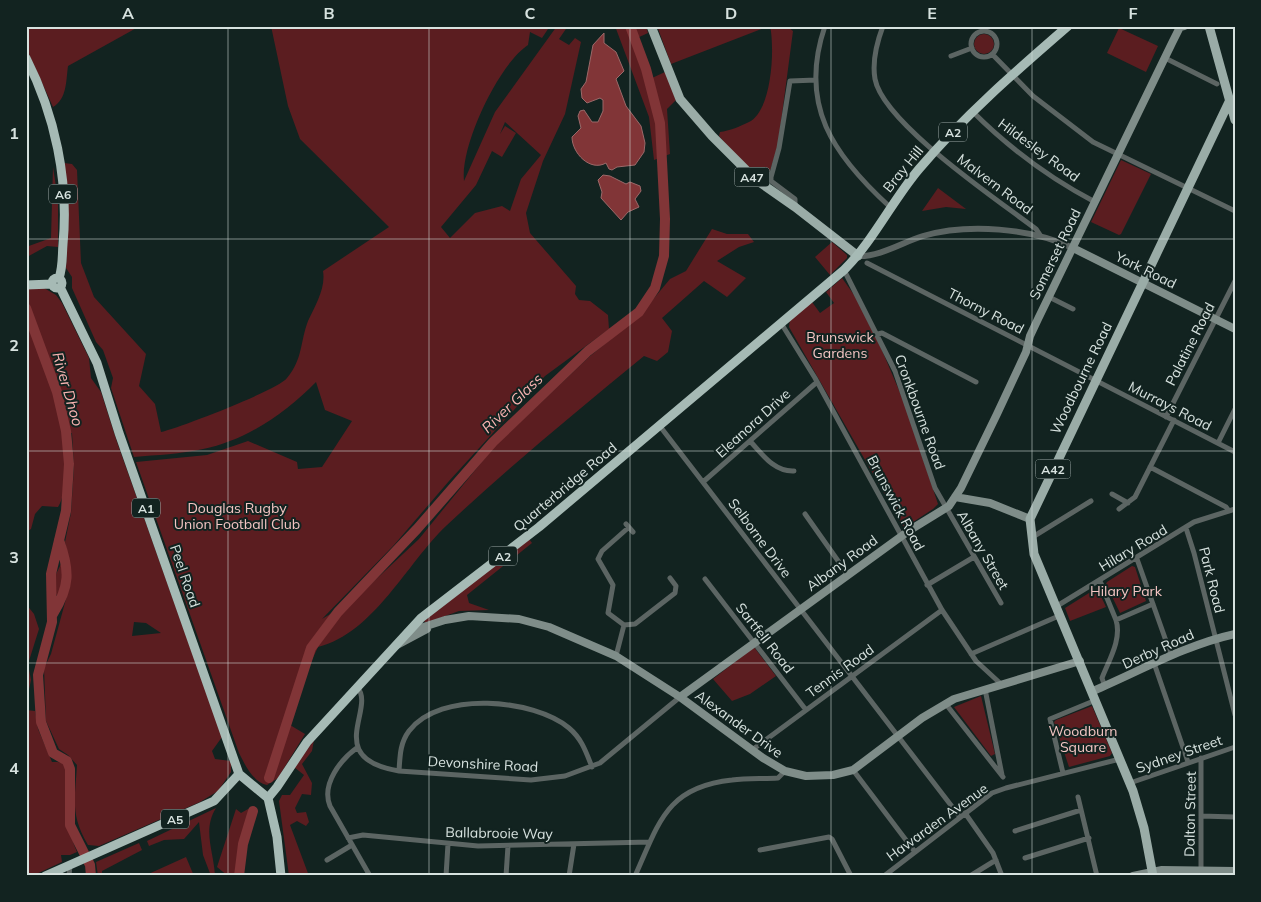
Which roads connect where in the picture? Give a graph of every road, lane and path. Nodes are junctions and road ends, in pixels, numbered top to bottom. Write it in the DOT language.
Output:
graph roads {
  1 [pos="651,26"];
  2 [pos="825,26"];
  3 [pos="883,26"];
  4 [pos="1068,26"];
  5 [pos="1184,26"];
  6 [pos="1209,26"];
  7 [pos="972,48"];
  8 [pos="992,54"];
  9 [pos="951,56"];
  10 [pos="26,58"];
  11 [pos="1165,58"];
  12 [pos="1011,75"];
  13 [pos="816,80"];
  14 [pos="1217,84"];
  15 [pos="1230,102"];
  16 [pos="972,112"];
  17 [pos="1235,120"];
  18 [pos="935,151"];
  19 [pos="1119,154"];
  20 [pos="1188,187"];
  21 [pos="1096,202"];
  22 [pos="795,207"];
  23 [pos="890,207"];
  24 [pos="1235,210"];
  25 [pos="1043,236"];
  26 [pos="1073,248"];
  27 [pos="858,256"];
  28 [pos="867,263"];
  29 [pos="844,270"];
  30 [pos="1235,281"];
  31 [pos="1142,282"];
  32 [pos="55,283"];
  33 [pos="26,285"];
  34 [pos="1049,297"];
  35 [pos="1074,309"];
  36 [pos="1216,319"];
  37 [pos="781,323"];
  38 [pos="1235,329"];
  39 [pos="878,334"];
  40 [pos="1028,345"];
  41 [pos="1095,380"];
  42 [pos="817,382"];
  43 [pos="976,382"];
  44 [pos="1235,409"];
  45 [pos="1166,416"];
  46 [pos="1174,420"];
  47 [pos="659,425"];
  48 [pos="750,440"];
  49 [pos="1218,443"];
  50 [pos="1235,452"];
  51 [pos="1150,467"];
  52 [pos="794,471"];
  53 [pos="704,482"];
  54 [pos="1112,494"];
  55 [pos="955,497"];
  56 [pos="1091,501"];
  57 [pos="1128,503"];
  58 [pos="946,508"];
  59 [pos="1119,509"];
  60 [pos="1235,509"];
  61 [pos="1229,511"];
  62 [pos="805,514"];
  63 [pos="1030,522"];
  64 [pos="1186,528"];
  65 [pos="1043,530"];
  66 [pos="633,532"];
  67 [pos="901,536"];
  68 [pos="1031,538"];
  69 [pos="974,557"];
  70 [pos="1137,559"];
  71 [pos="848,575"];
  72 [pos="670,578"];
  73 [pos="705,579"];
  74 [pos="1100,581"];
  75 [pos="927,585"];
  76 [pos="1000,603"];
  77 [pos="1152,604"];
  78 [pos="801,608"];
  79 [pos="942,610"];
  80 [pos="1059,611"];
  81 [pos="1116,620"];
  82 [pos="434,624"];
  83 [pos="624,625"];
  84 [pos="406,634"];
  85 [pos="1235,634"];
  86 [pos="1215,638"];
  87 [pos="754,642"];
  88 [pos="392,647"];
  89 [pos="971,654"];
  90 [pos="1172,655"];
  91 [pos="616,656"];
  92 [pos="1080,661"];
  93 [pos="1154,663"];
  94 [pos="852,676"];
  95 [pos="1001,684"];
  96 [pos="356,687"];
  97 [pos="1105,687"];
  98 [pos="985,689"];
  99 [pos="1095,696"];
  100 [pos="680,697"];
  101 [pos="944,703"];
  102 [pos="806,710"];
  103 [pos="1235,715"];
  104 [pos="898,736"];
  105 [pos="358,747"];
  106 [pos="1235,747"];
  107 [pos="752,750"];
  108 [pos="1200,758"];
  109 [pos="1120,759"];
  110 [pos="1188,762"];
  111 [pos="592,767"];
  112 [pos="399,770"];
  113 [pos="853,770"];
  114 [pos="785,771"];
  115 [pos="1064,773"];
  116 [pos="239,774"];
  117 [pos="1130,783"];
  118 [pos="266,797"];
  119 [pos="1078,797"];
  120 [pos="1081,810"];
  121 [pos="965,813"];
  122 [pos="1201,816"];
  123 [pos="960,817"];
  124 [pos="1235,817"];
  125 [pos="1015,831"];
  126 [pos="348,838"];
  127 [pos="1089,838"];
  128 [pos="650,842"];
  129 [pos="448,844"];
  130 [pos="574,844"];
  131 [pos="352,845"];
  132 [pos="508,846"];
  133 [pos="760,850"];
  134 [pos="915,852"];
  135 [pos="1025,858"];
  136 [pos="327,860"];
  137 [pos="996,860"];
  138 [pos="70,865"];
  139 [pos="1235,871"];
  140 [pos="1201,873"];
  141 [pos="1153,874"];
  142 [pos="45,876"];
  143 [pos="70,876"];
  144 [pos="281,876"];
  145 [pos="370,876"];
  146 [pos="446,876"];
  147 [pos="506,876"];
  148 [pos="569,876"];
  149 [pos="635,876"];
  150 [pos="851,876"];
  151 [pos="884,876"];
  152 [pos="970,876"];
  153 [pos="1002,876"];
  154 [pos="1098,876"];
  155 [pos="1133,876"];
  1 -- 22 [label="main road, A47"];
  2 -- 13 [label="street"];
  3 -- 18 [label="street, Malvern Road"];
  4 -- 12 [label="highway, Bray Hill / A2"];
  5 -- 11 [label="main road, Somerset Road"];
  6 -- 15 [label="main road"];
  7 -- 8 [label="street"];
  7 -- 8 [label="street"];
  7 -- 9 [label="street"];
  8 -- 12 [label="street"];
  10 -- 32 [label="highway, A6"];
  11 -- 14 [label="street"];
  11 -- 19 [label="main road, Somerset Road"];
  12 -- 16 [label="highway, Bray Hill / A2"];
  12 -- 19 [label="street"];
  13 -- 22 [label="street"];
  13 -- 23 [label="street"];
  15 -- 17 [label="main road"];
  15 -- 20 [label="main road, Woodbourne Road / A42"];
  16 -- 18 [label="highway, Bray Hill / A2"];
  16 -- 21 [label="street, Hildesley Road"];
  18 -- 23 [label="highway, Bray Hill / A2"];
  18 -- 25 [label="street, Malvern Road"];
  19 -- 20 [label="street"];
  19 -- 21 [label="main road, Somerset Road"];
  20 -- 24 [label="street"];
  20 -- 31 [label="main road, Woodbourne Road / A42"];
  21 -- 26 [label="main road, Somerset Road"];
  22 -- 27 [label="main road, A47"];
  23 -- 27 [label="highway, Bray Hill / A2"];
  25 -- 26 [label="street, York Road"];
  25 -- 27 [label="street, York Road"];
  26 -- 31 [label="main road, York Road"];
  26 -- 34 [label="main road, Somerset Road"];
  27 -- 29 [label="highway, Quarterbridge Road / A2"];
  28 -- 40 [label="street, Thorny Road"];
  29 -- 37 [label="highway, Quarterbridge Road / A2"];
  29 -- 39 [label="street, Cronkbourne Road"];
  30 -- 36 [label="street, Palatine Road"];
  31 -- 36 [label="main road, York Road"];
  31 -- 41 [label="main road, Woodbourne Road / A42"];
  32 -- 33 [label="highway"];
  32 -- 116 [label="highway, Peel Road / A1"];
  34 -- 35 [label="street"];
  34 -- 40 [label="main road, Somerset Road"];
  36 -- 38 [label="main road, York Road"];
  36 -- 45 [label="street, Palatine Road"];
  37 -- 42 [label="street, Brunswick Road"];
  37 -- 47 [label="highway, Quarterbridge Road / A2"];
  39 -- 43 [label="street"];
  39 -- 58 [label="street, Cronkbourne Road"];
  40 -- 41 [label="street, Thorny Road"];
  40 -- 55 [label="main road, Somerset Road"];
  41 -- 45 [label="street, Murrays Road"];
  41 -- 63 [label="main road, Woodbourne Road / A42"];
  42 -- 48 [label="street, Eleanora Drive"];
  42 -- 67 [label="street, Brunswick Road"];
  44 -- 49 [label="street"];
  45 -- 46 [label="street, Murrays Road"];
  46 -- 49 [label="street, Murrays Road"];
  46 -- 51 [label="street"];
  47 -- 53 [label="street, Selborne Drive"];
  47 -- 84 [label="highway, Quarterbridge Road / A2"];
  48 -- 52 [label="street"];
  48 -- 53 [label="street, Eleanora Drive"];
  49 -- 50 [label="street, Murrays Road"];
  51 -- 57 [label="street"];
  51 -- 61 [label="street"];
  53 -- 78 [label="street, Selborne Drive"];
  54 -- 57 [label="street"];
  55 -- 58 [label="main road, Albany Road"];
  55 -- 63 [label="main road"];
  56 -- 65 [label="street"];
  57 -- 59 [label="street"];
  58 -- 67 [label="main road, Albany Road"];
  58 -- 69 [label="street, Albany Street"];
  60 -- 61 [label="street, Hilary Road"];
  61 -- 64 [label="street, Hilary Road"];
  62 -- 71 [label="street"];
  63 -- 65 [label="street"];
  63 -- 68 [label="main road, Woodbourne Road / A42"];
  64 -- 70 [label="street, Hilary Road"];
  64 -- 86 [label="street, Park Road"];
  65 -- 68 [label="street"];
  66 -- 83 [label="street"];
  67 -- 71 [label="main road, Albany Road"];
  67 -- 75 [label="street, Brunswick Road"];
  68 -- 80 [label="main road, Woodbourne Road / A42"];
  69 -- 75 [label="street"];
  69 -- 76 [label="street, Albany Street"];
  70 -- 74 [label="street, Hilary Road"];
  70 -- 77 [label="street"];
  71 -- 78 [label="main road, Albany Road"];
  72 -- 83 [label="street"];
  73 -- 87 [label="street, Sartfell Road"];
  74 -- 80 [label="street, Hilary Road"];
  74 -- 81 [label="street"];
  75 -- 79 [label="street, Brunswick Road"];
  77 -- 81 [label="street"];
  77 -- 90 [label="street"];
  78 -- 87 [label="main road, Albany Road"];
  78 -- 94 [label="street, Selborne Drive"];
  79 -- 89 [label="street, Brunswick Road"];
  79 -- 94 [label="street, Tennis Road"];
  80 -- 89 [label="street, Hilary Road"];
  80 -- 92 [label="main road, Woodbourne Road / A42"];
  81 -- 97 [label="street"];
  82 -- 84 [label="main road, Alexander Drive"];
  82 -- 88 [label="main road, Alexander Drive"];
  82 -- 91 [label="main road, Alexander Drive"];
  83 -- 91 [label="street"];
  84 -- 88 [label="highway, Quarterbridge Road / A2"];
  85 -- 86 [label="main road, Derby Road"];
  86 -- 90 [label="main road, Derby Road"];
  86 -- 103 [label="street, Park Road"];
  87 -- 100 [label="main road, Albany Road"];
  87 -- 102 [label="street, Sartfell Road"];
  88 -- 96 [label="highway, Quarterbridge Road / A2"];
  89 -- 95 [label="street, Brunswick Road"];
  90 -- 93 [label="main road, Derby Road"];
  91 -- 100 [label="main road, Alexander Drive"];
  92 -- 95 [label="main road, Alexander Drive"];
  92 -- 99 [label="main road, Woodbourne Road / A42"];
  93 -- 97 [label="main road, Derby Road"];
  93 -- 110 [label="street"];
  94 -- 102 [label="street, Tennis Road"];
  94 -- 104 [label="street, Selborne Drive"];
  95 -- 98 [label="main road, Alexander Drive"];
  96 -- 105 [label="street"];
  96 -- 118 [label="highway, Quarterbridge Road / A2"];
  97 -- 99 [label="main road, Derby Road"];
  98 -- 101 [label="main road, Alexander Drive"];
  98 -- 101 [label="street"];
  99 -- 109 [label="main road, Woodbourne Road / A42"];
  99 -- 115 [label="street"];
  100 -- 107 [label="main road, Alexander Drive"];
  100 -- 111 [label="street, Devonshire Road"];
  101 -- 104 [label="main road, Alexander Drive"];
  102 -- 107 [label="street, Tennis Road"];
  104 -- 113 [label="main road, Alexander Drive"];
  104 -- 123 [label="street, Selborne Drive"];
  105 -- 112 [label="street, Devonshire Road"];
  105 -- 126 [label="street"];
  106 -- 108 [label="street, Sydney Street"];
  107 -- 114 [label="main road, Alexander Drive"];
  108 -- 110 [label="street, Sydney Street"];
  108 -- 122 [label="street, Dalton Street"];
  109 -- 115 [label="street"];
  109 -- 117 [label="main road, Woodbourne Road / A42"];
  110 -- 117 [label="street, Sydney Street"];
  111 -- 112 [label="street, Devonshire Road"];
  111 -- 112 [label="street"];
  113 -- 114 [label="main road, Alexander Drive"];
  113 -- 134 [label="street"];
  114 -- 128 [label="street"];
  115 -- 121 [label="street, Hawarden Avenue"];
  116 -- 118 [label="highway, Peel Road / A1"];
  116 -- 138 [label="highway, A5"];
  117 -- 141 [label="main road, Woodbourne Road / A42"];
  118 -- 144 [label="highway"];
  119 -- 120 [label="street"];
  120 -- 125 [label="street"];
  120 -- 127 [label="street"];
  121 -- 123 [label="street, Hawarden Avenue"];
  121 -- 137 [label="street"];
  122 -- 124 [label="street"];
  122 -- 140 [label="street, Dalton Street"];
  123 -- 134 [label="street, Hawarden Avenue"];
  126 -- 129 [label="street, Ballabrooie Way"];
  126 -- 131 [label="street"];
  127 -- 135 [label="street"];
  127 -- 154 [label="street"];
  128 -- 130 [label="street, Ballabrooie Way"];
  128 -- 149 [label="street"];
  129 -- 132 [label="street, Ballabrooie Way"];
  129 -- 146 [label="street"];
  130 -- 132 [label="street, Ballabrooie Way"];
  130 -- 148 [label="street"];
  131 -- 136 [label="street"];
  131 -- 145 [label="street"];
  132 -- 147 [label="street"];
  133 -- 150 [label="street"];
  134 -- 151 [label="street, Hawarden Avenue"];
  137 -- 152 [label="street"];
  137 -- 153 [label="street"];
  138 -- 142 [label="highway, A5"];
  138 -- 143 [label="street"];
  139 -- 140 [label="main road"];
  140 -- 141 [label="main road"];
  141 -- 155 [label="main road"];
}
